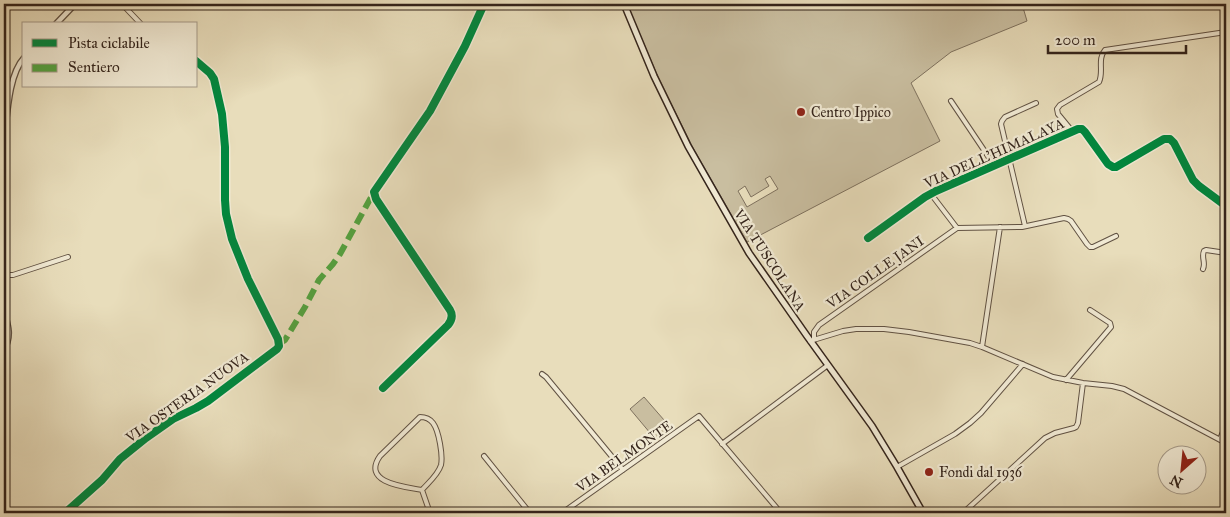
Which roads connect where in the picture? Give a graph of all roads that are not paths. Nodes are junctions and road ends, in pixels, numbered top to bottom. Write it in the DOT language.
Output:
graph roads {
  1 [pos="75,4"];
  2 [pos="122,4"];
  3 [pos="484,4"];
  4 [pos="624,4"];
  5 [pos="58,22"];
  6 [pos="139,22"];
  7 [pos="1226,32"];
  8 [pos="22,60"];
  9 [pos="198,63"];
  10 [pos="951,101"];
  11 [pos="1036,103"];
  12 [pos="1072,131"];
  13 [pos="4,142"];
  14 [pos="1009,159"];
  15 [pos="994,165"];
  16 [pos="931,194"];
  17 [pos="1226,206"];
  18 [pos="1025,226"];
  19 [pos="1000,227"];
  20 [pos="958,228"];
  21 [pos="1116,236"];
  22 [pos="868,238"];
  23 [pos="1226,254"];
  24 [pos="68,257"];
  25 [pos="1203,269"];
  26 [pos="4,273"];
  27 [pos="1090,310"];
  28 [pos="4,311"];
  29 [pos="812,340"];
  30 [pos="982,347"];
  31 [pos="4,350"];
  32 [pos="1023,364"];
  33 [pos="828,365"];
  34 [pos="542,374"];
  35 [pos="1066,380"];
  36 [pos="1083,383"];
  37 [pos="384,388"];
  38 [pos="1226,425"];
  39 [pos="1220,439"];
  40 [pos="1226,443"];
  41 [pos="722,444"];
  42 [pos="484,456"];
  43 [pos="897,467"];
  44 [pos="623,470"];
  45 [pos="422,490"];
  46 [pos="65,513"];
  47 [pos="430,513"];
  48 [pos="530,513"];
  49 [pos="562,513"];
  50 [pos="781,513"];
  51 [pos="923,513"];
  52 [pos="963,513"];
  1 -- 5 [label="street"];
  2 -- 6 [label="street"];
  3 -- 37 [label="street"];
  4 -- 29 [label="main road, VIA TUSCOLANA"];
  7 -- 12 [label="street"];
  8 -- 13 [label="street"];
  9 -- 46 [label="street, VIA OSTERIA NUOVA"];
  10 -- 15 [label="street"];
  11 -- 14 [label="street"];
  12 -- 14 [label="street, VIA DELL'HIMALAYA"];
  12 -- 17 [label="street, VIA DELL'HIMALAYA"];
  14 -- 15 [label="street, VIA DELL'HIMALAYA"];
  14 -- 18 [label="street"];
  15 -- 16 [label="street, VIA DELL'HIMALAYA"];
  16 -- 20 [label="street"];
  16 -- 22 [label="street, VIA DELL'HIMALAYA"];
  18 -- 19 [label="street"];
  18 -- 21 [label="street"];
  19 -- 20 [label="street"];
  19 -- 30 [label="street"];
  20 -- 29 [label="street, VIA COLLE JANI"];
  23 -- 25 [label="street"];
  24 -- 26 [label="street"];
  27 -- 35 [label="street"];
  28 -- 31 [label="street"];
  29 -- 30 [label="street"];
  29 -- 33 [label="main road, VIA TUSCOLANA"];
  30 -- 32 [label="street"];
  32 -- 35 [label="street"];
  32 -- 43 [label="street"];
  33 -- 41 [label="street"];
  33 -- 43 [label="main road, VIA TUSCOLANA"];
  34 -- 44 [label="street"];
  35 -- 36 [label="street"];
  36 -- 39 [label="street"];
  36 -- 52 [label="street"];
  38 -- 39 [label="street"];
  39 -- 40 [label="street"];
  41 -- 44 [label="street, VIA BELMONTE"];
  41 -- 50 [label="street"];
  42 -- 48 [label="street"];
  43 -- 51 [label="main road, VIA TUSCOLANA"];
  44 -- 49 [label="street, VIA BELMONTE"];
  45 -- 45 [label="street"];
  45 -- 47 [label="street"];
}
